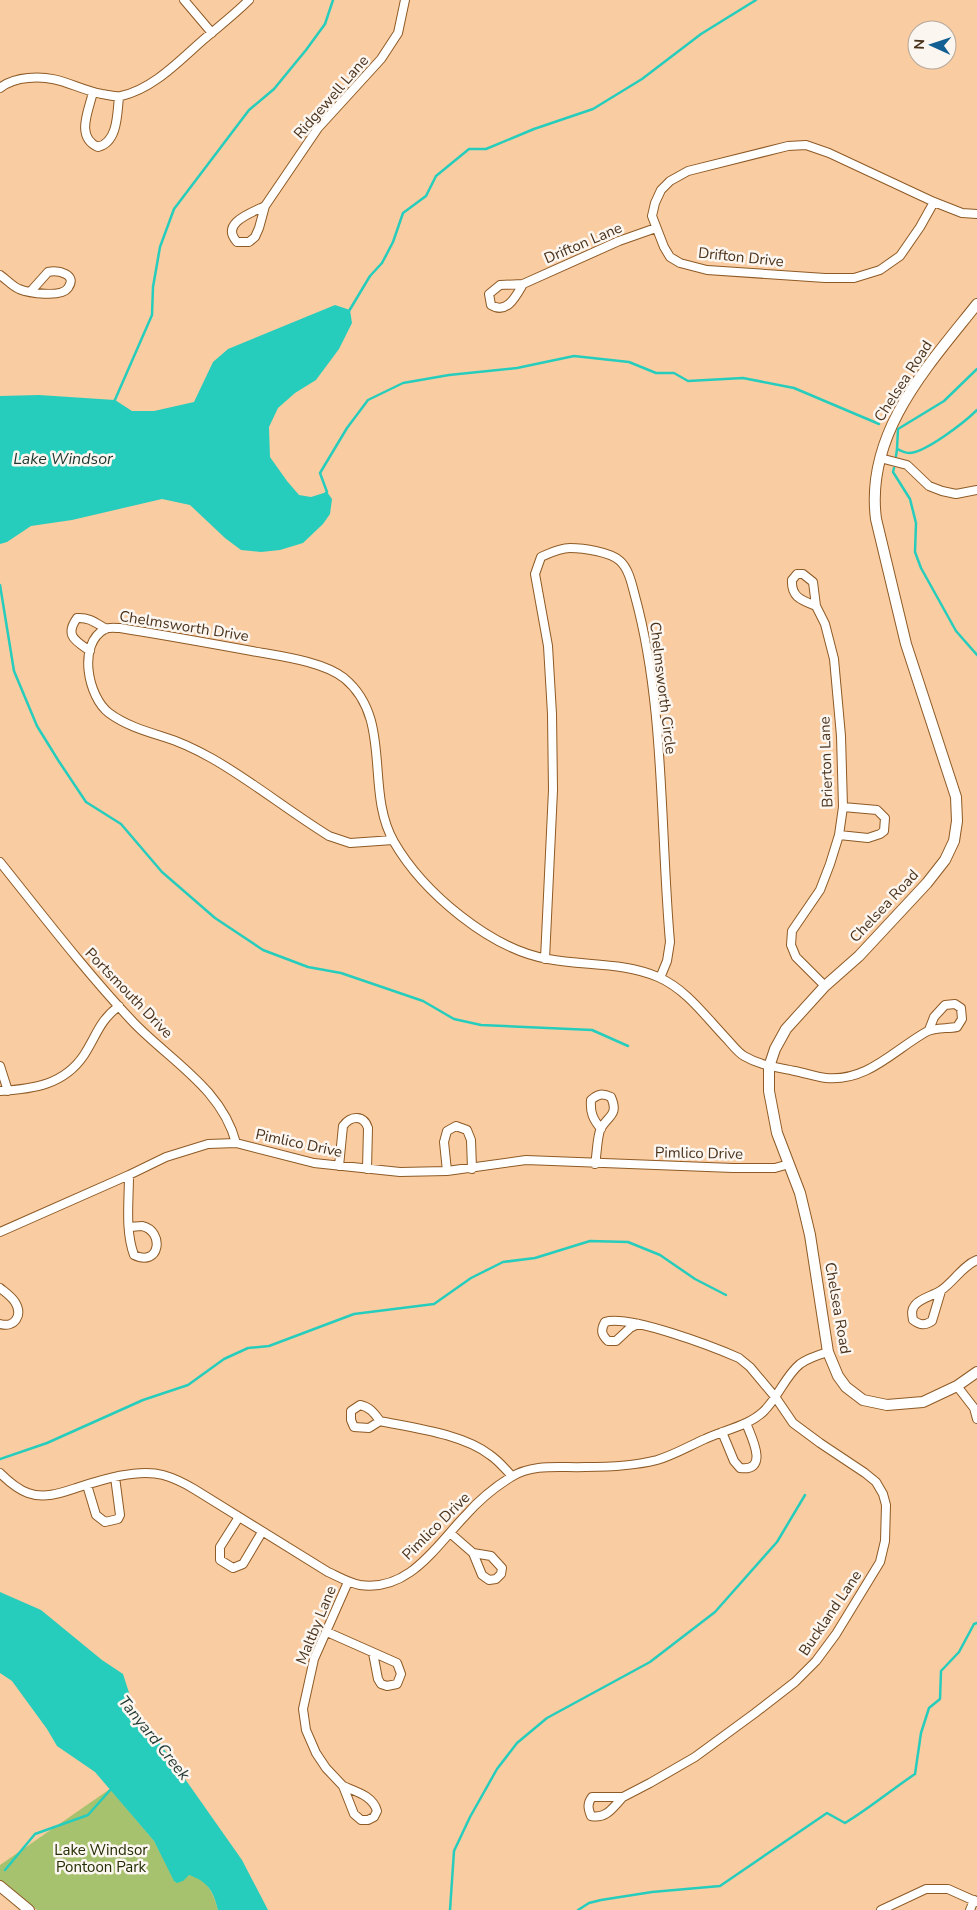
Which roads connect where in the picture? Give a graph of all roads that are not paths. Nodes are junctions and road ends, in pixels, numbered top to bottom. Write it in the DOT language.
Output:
graph roads {
  1 [pos="184,0"];
  2 [pos="249,0"];
  3 [pos="406,0"];
  4 [pos="212,33"];
  5 [pos="0,88"];
  6 [pos="93,92"];
  7 [pos="119,97"];
  8 [pos="934,202"];
  9 [pos="265,206"];
  10 [pos="977,214"];
  11 [pos="656,228"];
  12 [pos="0,275"];
  13 [pos="523,284"];
  14 [pos="31,291"];
  15 [pos="977,304"];
  16 [pos="880,458"];
  17 [pos="977,490"];
  18 [pos="816,606"];
  19 [pos="106,629"];
  20 [pos="90,650"];
  21 [pos="843,807"];
  22 [pos="838,835"];
  23 [pos="393,840"];
  24 [pos="0,862"];
  25 [pos="546,959"];
  26 [pos="660,978"];
  27 [pos="825,986"];
  28 [pos="119,1006"];
  29 [pos="929,1030"];
  30 [pos="0,1066"];
  31 [pos="769,1067"];
  32 [pos="4,1091"];
  33 [pos="600,1129"];
  34 [pos="236,1143"];
  35 [pos="595,1164"];
  36 [pos="789,1164"];
  37 [pos="339,1166"];
  38 [pos="367,1169"];
  39 [pos="472,1169"];
  40 [pos="447,1171"];
  41 [pos="129,1175"];
  42 [pos="130,1227"];
  43 [pos="0,1232"];
  44 [pos="977,1260"];
  45 [pos="0,1288"];
  46 [pos="941,1291"];
  47 [pos="0,1324"];
  48 [pos="638,1324"];
  49 [pos="828,1352"];
  50 [pos="977,1372"];
  51 [pos="957,1386"];
  52 [pos="776,1398"];
  53 [pos="976,1411"];
  54 [pos="977,1419"];
  55 [pos="380,1421"];
  56 [pos="746,1423"];
  57 [pos="722,1432"];
  58 [pos="0,1473"];
  59 [pos="512,1476"];
  60 [pos="115,1477"];
  61 [pos="87,1485"];
  62 [pos="239,1517"];
  63 [pos="262,1532"];
  64 [pos="450,1533"];
  65 [pos="473,1553"];
  66 [pos="348,1582"];
  67 [pos="327,1632"];
  68 [pos="373,1653"];
  69 [pos="344,1786"];
  70 [pos="623,1797"];
  71 [pos="0,1886"];
  72 [pos="975,1901"];
  73 [pos="29,1910"];
  74 [pos="881,1910"];
  75 [pos="970,1910"];
  1 -- 4 [label="street"];
  2 -- 4 [label="street"];
  3 -- 9 [label="street, Ridgewell Lane"];
  4 -- 7 [label="street"];
  5 -- 6 [label="street"];
  6 -- 7 [label="street"];
  6 -- 7 [label="street"];
  8 -- 10 [label="street, Drifton Drive"];
  8 -- 11 [label="street, Drifton Drive"];
  8 -- 11 [label="street, Drifton Drive"];
  9 -- 9 [label="street, Ridgewell Lane"];
  11 -- 13 [label="street, Drifton Lane"];
  12 -- 14 [label="street"];
  14 -- 14 [label="street"];
  15 -- 16 [label="street, Chelsea Road"];
  16 -- 17 [label="street"];
  16 -- 27 [label="street, Chelsea Road"];
  18 -- 21 [label="street, Brierton Lane"];
  19 -- 20 [label="street, Chelmsworth Drive"];
  19 -- 20 [label="street"];
  19 -- 23 [label="street, Chelmsworth Drive"];
  20 -- 23 [label="street"];
  21 -- 22 [label="street, Brierton Lane"];
  21 -- 22 [label="street"];
  22 -- 27 [label="street, Brierton Lane"];
  23 -- 25 [label="street, Chelmsworth Drive"];
  24 -- 28 [label="street, Portsmouth Drive"];
  25 -- 26 [label="street, Chelmsworth Drive"];
  25 -- 26 [label="street, Chelmsworth Circle"];
  26 -- 31 [label="street, Chelmsworth Drive"];
  27 -- 31 [label="street, Chelsea Road"];
  28 -- 32 [label="street"];
  28 -- 34 [label="street, Portsmouth Drive"];
  29 -- 29 [label="street"];
  29 -- 31 [label="street, Chelmsworth Drive"];
  30 -- 32 [label="street"];
  31 -- 36 [label="street, Chelsea Road"];
  33 -- 35 [label="street"];
  34 -- 37 [label="street, Pimlico Drive"];
  34 -- 41 [label="street, Pimlico Drive"];
  35 -- 36 [label="street, Pimlico Drive"];
  35 -- 39 [label="street, Pimlico Drive"];
  36 -- 49 [label="street, Chelsea Road"];
  37 -- 38 [label="street, Pimlico Drive"];
  37 -- 38 [label="street"];
  38 -- 40 [label="street, Pimlico Drive"];
  39 -- 40 [label="street, Pimlico Drive"];
  39 -- 40 [label="street"];
  41 -- 42 [label="street"];
  41 -- 43 [label="street, Pimlico Drive"];
  42 -- 42 [label="street"];
  44 -- 46 [label="street"];
  45 -- 47 [label="street"];
  46 -- 46 [label="street"];
  48 -- 52 [label="street, Buckland Lane"];
  49 -- 51 [label="street, Chelsea Road"];
  49 -- 52 [label="street, Pimlico Drive"];
  50 -- 51 [label="street, Chelsea Road"];
  51 -- 53 [label="street"];
  52 -- 56 [label="street, Pimlico Drive"];
  52 -- 70 [label="street, Buckland Lane"];
  53 -- 54 [label="street"];
  55 -- 59 [label="street"];
  56 -- 57 [label="street, Pimlico Drive"];
  56 -- 57 [label="street"];
  57 -- 59 [label="street, Pimlico Drive"];
  58 -- 61 [label="street, Pimlico Drive"];
  59 -- 64 [label="street, Pimlico Drive"];
  60 -- 61 [label="street, Pimlico Drive"];
  60 -- 61 [label="street"];
  60 -- 62 [label="street, Pimlico Drive"];
  62 -- 63 [label="street, Pimlico Drive"];
  62 -- 63 [label="street"];
  63 -- 66 [label="street, Pimlico Drive"];
  64 -- 65 [label="street"];
  64 -- 66 [label="street, Pimlico Drive"];
  66 -- 67 [label="street, Maltby Lane"];
  67 -- 68 [label="street"];
  67 -- 69 [label="street, Maltby Lane"];
  68 -- 68 [label="street"];
  69 -- 69 [label="street, Maltby Lane"];
  71 -- 73 [label="street"];
  72 -- 74 [label="street"];
  72 -- 75 [label="street"];
}
